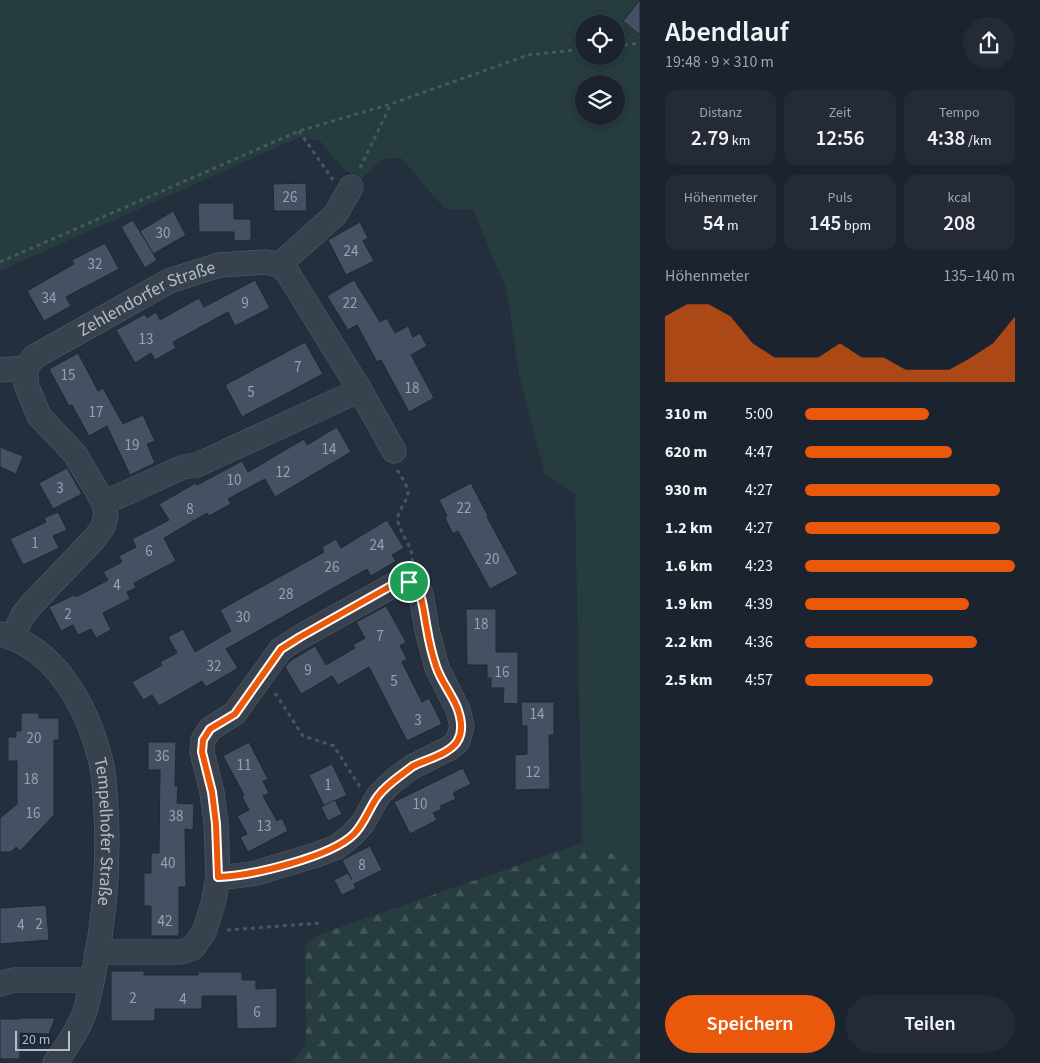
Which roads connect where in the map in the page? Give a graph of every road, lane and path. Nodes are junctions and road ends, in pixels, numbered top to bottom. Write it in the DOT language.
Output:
graph roads {
  1 [pos="640,44"];
  2 [pos="625,45"];
  3 [pos="575,50"];
  4 [pos="392,104"];
  5 [pos="299,131"];
  6 [pos="348,192"];
  7 [pos="0,262"];
  8 [pos="279,265"];
  9 [pos="26,368"];
  10 [pos="0,370"];
  11 [pos="360,390"];
  12 [pos="394,451"];
  13 [pos="104,502"];
  14 [pos="409,582"];
  15 [pos="6,636"];
  16 [pos="263,676"];
  17 [pos="372,807"];
  18 [pos="218,877"];
  19 [pos="321,923"];
  20 [pos="204,932"];
  21 [pos="98,952"];
  22 [pos="92,980"];
  23 [pos="0,984"];
  24 [pos="55,1063"];
  1 -- 2 [label="path"];
  3 -- 4 [label="path"];
  4 -- 5 [label="path"];
  4 -- 6 [label="path"];
  5 -- 6 [label="path"];
  5 -- 7 [label="path"];
  6 -- 8 [label="street"];
  8 -- 9 [label="street, Zehlendorfer Straße"];
  8 -- 11 [label="street"];
  9 -- 10 [label="street"];
  9 -- 13 [label="street"];
  11 -- 12 [label="street"];
  11 -- 13 [label="street"];
  12 -- 14 [label="path"];
  13 -- 15 [label="street"];
  14 -- 16 [label="street"];
  14 -- 17 [label="street"];
  15 -- 21 [label="street, Tempelhofer Straße"];
  16 -- 17 [label="path"];
  16 -- 18 [label="street"];
  17 -- 18 [label="street"];
  18 -- 20 [label="street"];
  19 -- 20 [label="path"];
  20 -- 21 [label="street"];
  21 -- 22 [label="street, Tempelhofer Straße"];
  22 -- 23 [label="street"];
  22 -- 24 [label="street, Tempelhofer Straße"];
}
